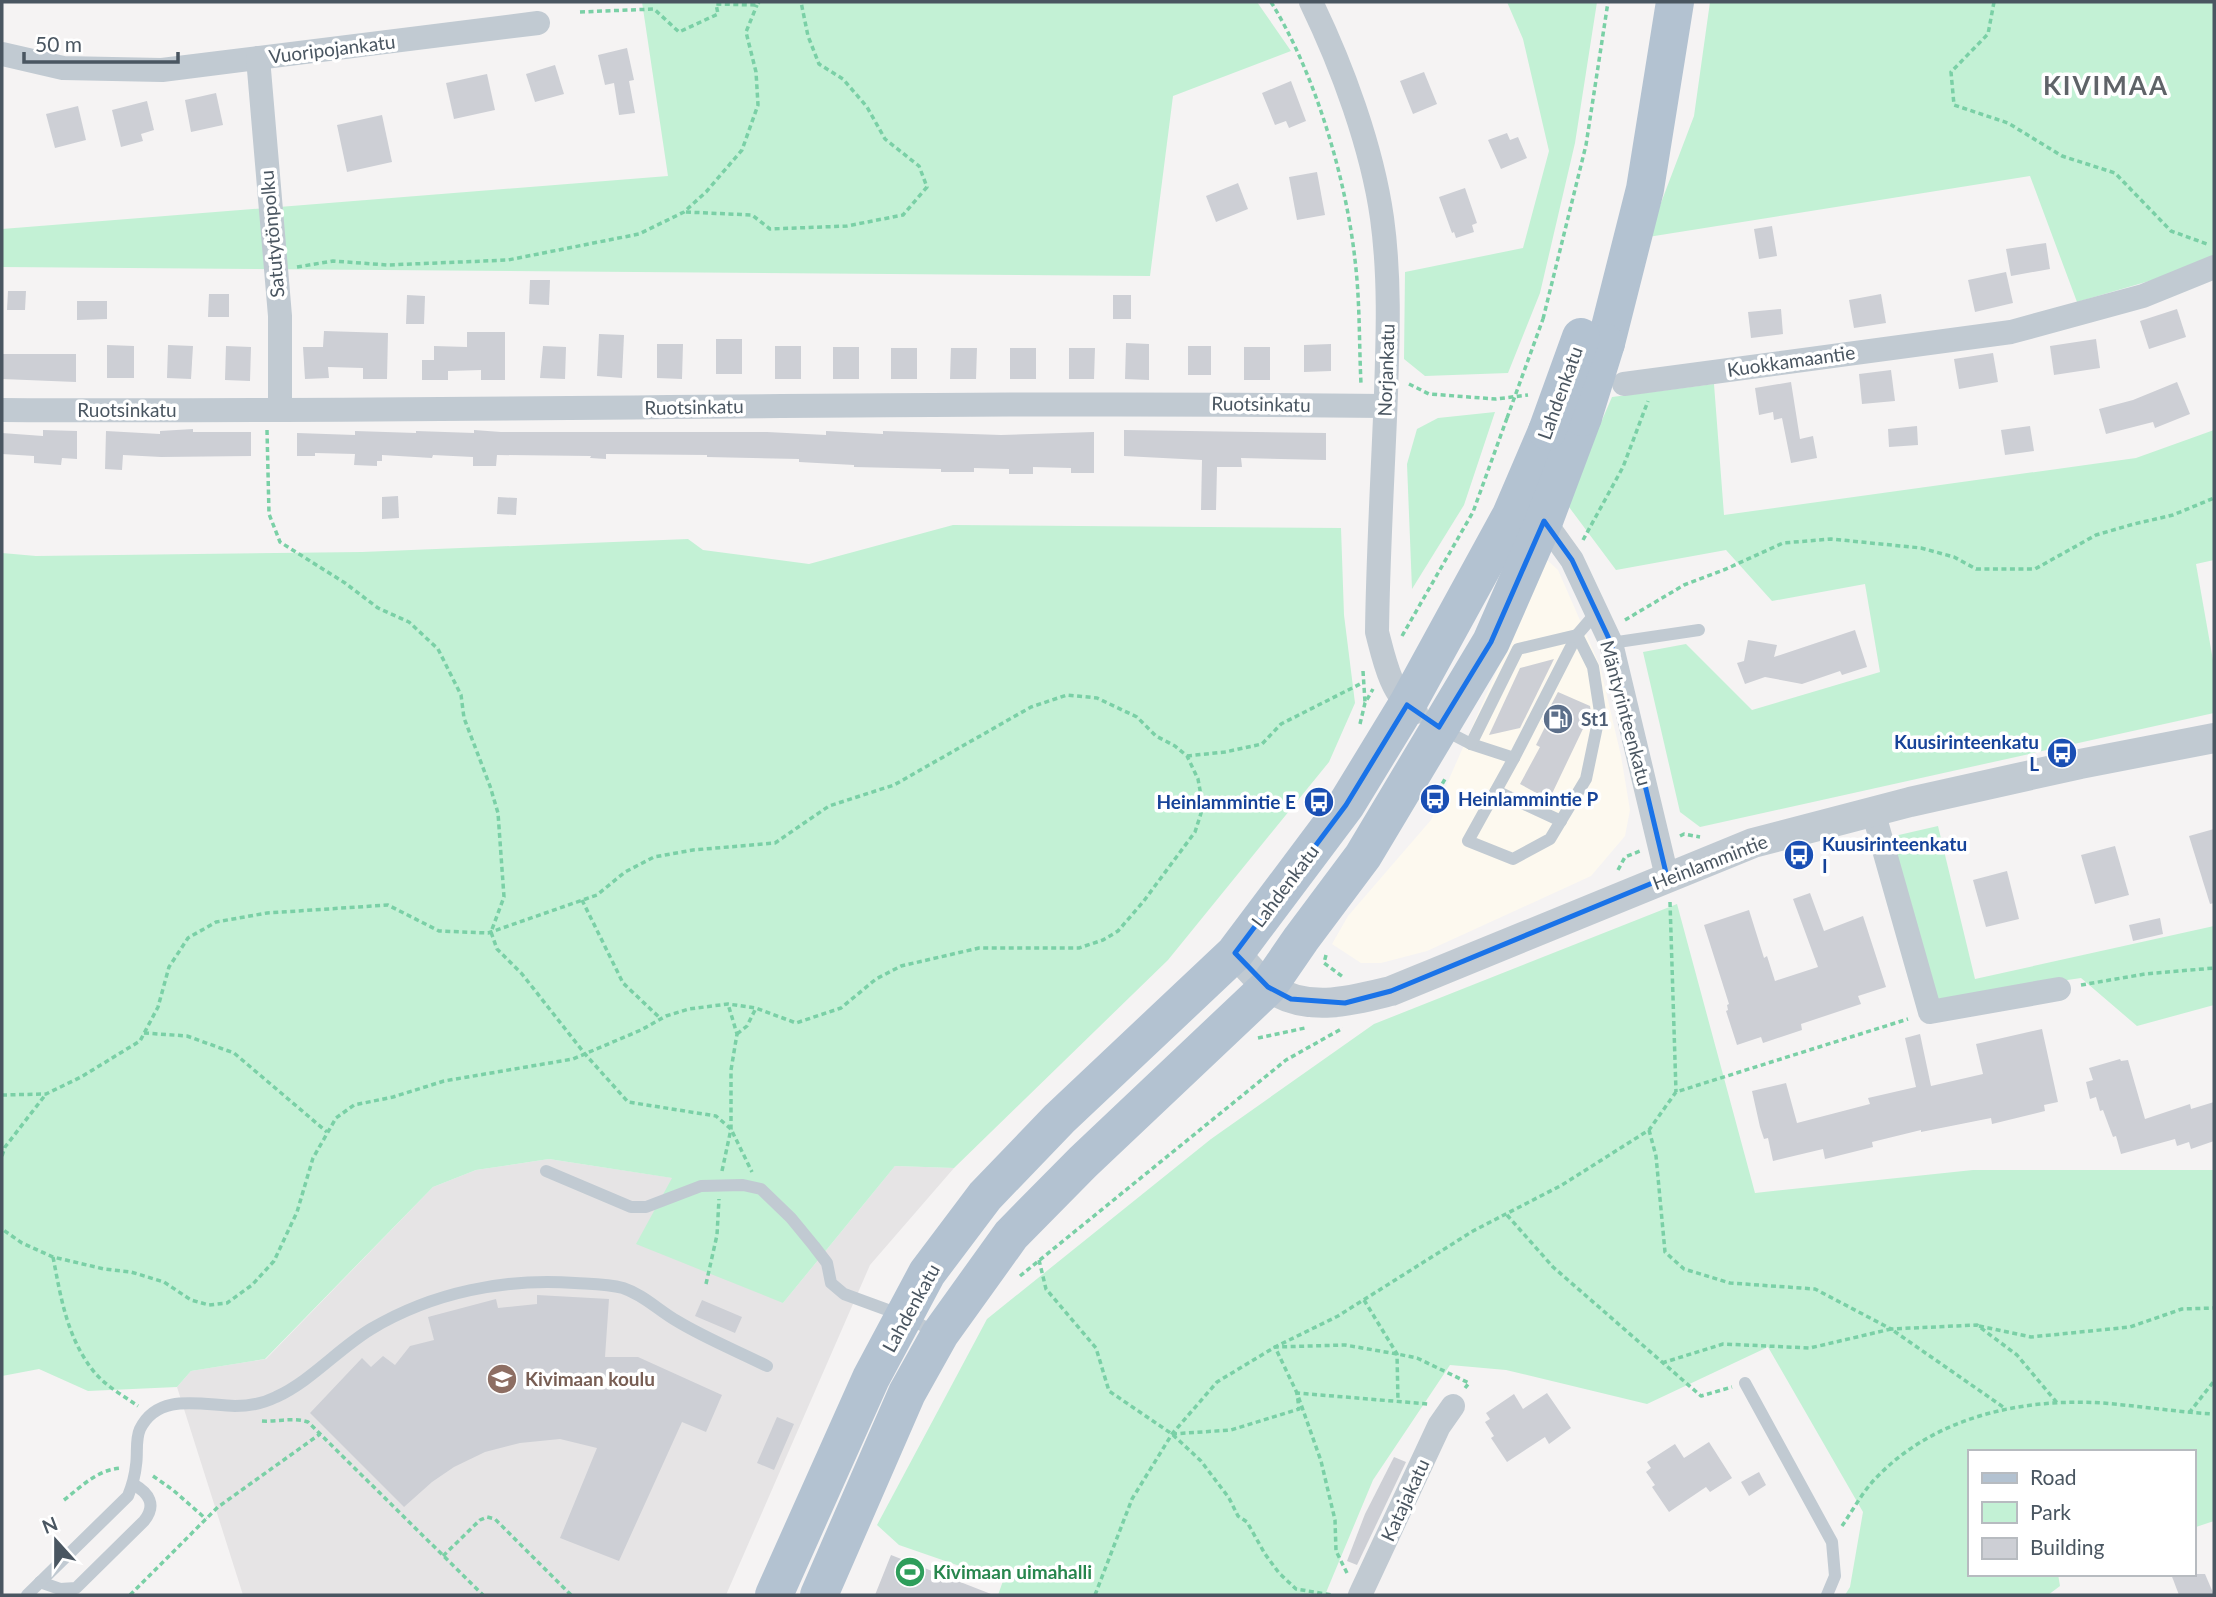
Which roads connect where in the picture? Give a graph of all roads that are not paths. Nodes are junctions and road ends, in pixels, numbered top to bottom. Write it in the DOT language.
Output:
graph roads {
  1 [pos="1311,2"];
  2 [pos="1651,2"];
  3 [pos="1675,2"];
  4 [pos="538,23"];
  5 [pos="2,54"];
  6 [pos="258,58"];
  7 [pos="2214,267"];
  8 [pos="1593,340"];
  9 [pos="1623,384"];
  10 [pos="1373,395"];
  11 [pos="2,410"];
  12 [pos="273,410"];
  13 [pos="1544,521"];
  14 [pos="1604,630"];
  15 [pos="1699,630"];
  16 [pos="1577,635"];
  17 [pos="1407,705"];
  18 [pos="1455,735"];
  19 [pos="2214,738"];
  20 [pos="1514,758"];
  21 [pos="1496,791"];
  22 [pos="1873,811"];
  23 [pos="1561,821"];
  24 [pos="1667,877"];
  25 [pos="1235,953"];
  26 [pos="2059,989"];
  27 [pos="1280,993"];
  28 [pos="546,1171"];
  29 [pos="904,1317"];
  30 [pos="940,1334"];
  31 [pos="767,1366"];
  32 [pos="1745,1383"];
  33 [pos="1452,1406"];
  34 [pos="133,1484"];
  35 [pos="40,1582"];
  36 [pos="27,1595"];
  37 [pos="774,1595"];
  38 [pos="819,1595"];
  39 [pos="1360,1595"];
  40 [pos="1827,1595"];
  1 -- 10 [label="street, Norjankatu"];
  2 -- 8 [label="main road, Lahdenkatu"];
  3 -- 8 [label="main road, Lahdenkatu"];
  4 -- 6 [label="street, Vuoripojankatu"];
  5 -- 6 [label="street, Vuoripojankatu"];
  6 -- 12 [label="street, Satutytönpolku"];
  7 -- 9 [label="street, Kuokkamaantie"];
  8 -- 13 [label="main road, Lahdenkatu, bridge"];
  8 -- 17 [label="main road, Lahdenkatu, bridge"];
  10 -- 12 [label="street, Ruotsinkatu"];
  10 -- 17 [label="street, Norjankatu"];
  11 -- 12 [label="street, Ruotsinkatu"];
  13 -- 14 [label="street, Mäntyrinteenkatu"];
  13 -- 18 [label="main road, Lahdenkatu"];
  14 -- 15 [label="lane"];
  14 -- 16 [label="lane"];
  14 -- 24 [label="street, Mäntyrinteenkatu"];
  16 -- 18 [label="lane"];
  16 -- 20 [label="lane"];
  16 -- 23 [label="lane"];
  17 -- 18 [label="street, Norjankatu"];
  17 -- 25 [label="main road, Lahdenkatu"];
  18 -- 20 [label="lane"];
  18 -- 27 [label="main road, Lahdenkatu"];
  19 -- 22 [label="street, Heinlammintie"];
  20 -- 21 [label="lane"];
  21 -- 23 [label="lane"];
  21 -- 23 [label="lane"];
  22 -- 24 [label="street, Heinlammintie"];
  22 -- 26 [label="street"];
  24 -- 27 [label="street, Heinlammintie"];
  25 -- 27 [label="street"];
  25 -- 29 [label="main road, Lahdenkatu"];
  27 -- 30 [label="main road, Lahdenkatu"];
  28 -- 29 [label="lane"];
  29 -- 30 [label="lane"];
  29 -- 37 [label="main road, Lahdenkatu"];
  30 -- 38 [label="main road, Lahdenkatu"];
  31 -- 34 [label="lane"];
  32 -- 40 [label="lane"];
  33 -- 39 [label="street, Katajakatu"];
  34 -- 35 [label="lane"];
  34 -- 35 [label="lane"];
  35 -- 36 [label="lane"];
}
